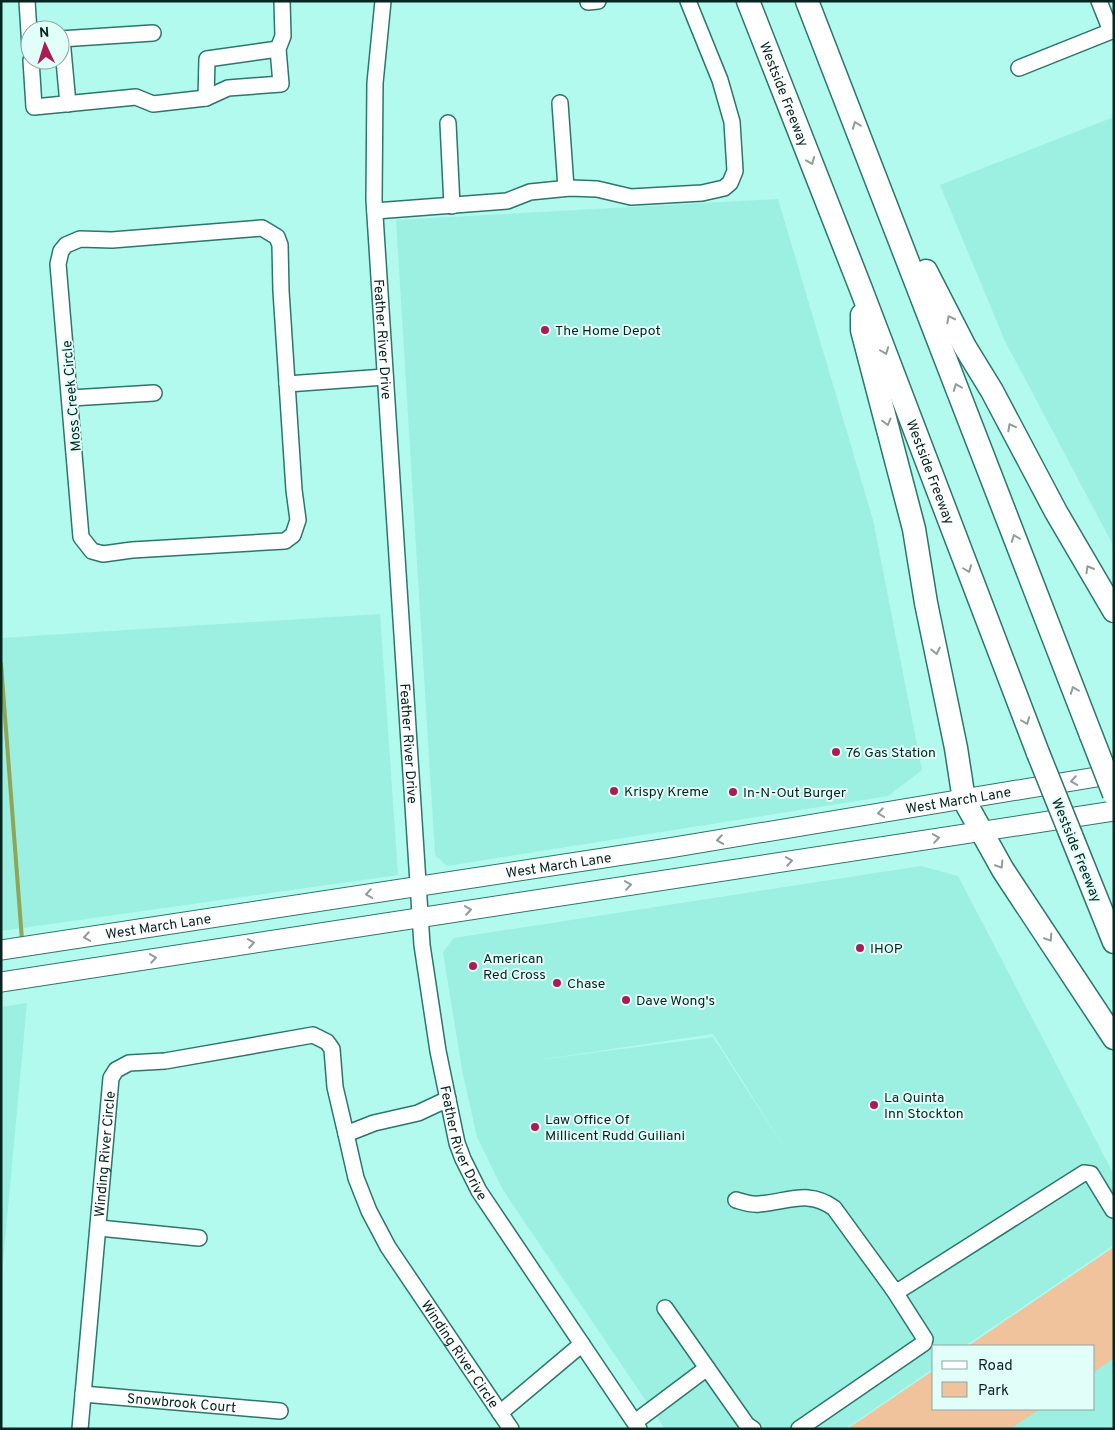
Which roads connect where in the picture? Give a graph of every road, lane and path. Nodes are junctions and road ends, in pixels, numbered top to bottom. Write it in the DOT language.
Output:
graph roads {
  1 [pos="26,1"];
  2 [pos="282,1"];
  3 [pos="383,1"];
  4 [pos="598,1"];
  5 [pos="688,1"];
  6 [pos="748,1"];
  7 [pos="807,1"];
  8 [pos="1099,1"];
  9 [pos="588,2"];
  10 [pos="28,20"];
  11 [pos="1112,31"];
  12 [pos="153,33"];
  13 [pos="70,38"];
  14 [pos="278,50"];
  15 [pos="1019,68"];
  16 [pos="32,70"];
  17 [pos="64,70"];
  18 [pos="206,98"];
  19 [pos="560,103"];
  20 [pos="68,104"];
  21 [pos="448,123"];
  22 [pos="880,187"];
  23 [pos="566,188"];
  24 [pos="452,206"];
  25 [pos="375,210"];
  26 [pos="862,290"];
  27 [pos="385,378"];
  28 [pos="287,384"];
  29 [pos="154,393"];
  30 [pos="71,398"];
  31 [pos="1114,611"];
  32 [pos="1114,774"];
  33 [pos="1114,794"];
  34 [pos="964,800"];
  35 [pos="1114,811"];
  36 [pos="980,831"];
  37 [pos="417,887"];
  38 [pos="420,916"];
  39 [pos="1114,942"];
  40 [pos="1,950"];
  41 [pos="1,982"];
  42 [pos="1114,1038"];
  43 [pos="448,1099"];
  44 [pos="346,1134"];
  45 [pos="736,1200"];
  46 [pos="1113,1210"];
  47 [pos="99,1228"];
  48 [pos="199,1238"];
  49 [pos="893,1289"];
  50 [pos="665,1308"];
  51 [pos="582,1344"];
  52 [pos="707,1368"];
  53 [pos="83,1394"];
  54 [pos="280,1411"];
  55 [pos="500,1412"];
  56 [pos="637,1425"];
  57 [pos="80,1429"];
  58 [pos="511,1429"];
  59 [pos="753,1429"];
  60 [pos="800,1429"];
  1 -- 10 [label="street"];
  2 -- 14 [label="street"];
  3 -- 25 [label="street, Feather River Drive"];
  4 -- 9 [label="street"];
  5 -- 23 [label="street"];
  6 -- 26 [label="highway, Westside Freeway, one-way"];
  22 -- 7 [label="highway, one-way"];
  8 -- 11 [label="street"];
  11 -- 15 [label="street"];
  12 -- 13 [label="street"];
  14 -- 18 [label="street"];
  14 -- 18 [label="street"];
  16 -- 20 [label="street"];
  17 -- 20 [label="street"];
  18 -- 20 [label="street"];
  19 -- 23 [label="street"];
  21 -- 24 [label="street"];
  31 -- 22 [label="highway, one-way"];
  33 -- 22 [label="highway, one-way, bridge"];
  23 -- 24 [label="street"];
  24 -- 25 [label="street"];
  25 -- 27 [label="street, Feather River Drive"];
  26 -- 34 [label="highway, one-way"];
  26 -- 39 [label="highway, Westside Freeway, one-way, bridge"];
  27 -- 28 [label="street"];
  27 -- 37 [label="street, Feather River Drive"];
  28 -- 30 [label="street, Moss Creek Circle"];
  28 -- 30 [label="street, Moss Creek Circle"];
  29 -- 30 [label="street"];
  32 -- 34 [label="main road, West March Lane, one-way"];
  34 -- 36 [label="highway"];
  34 -- 37 [label="main road, West March Lane, one-way"];
  35 -- 36 [label="main road"];
  38 -- 36 [label="main road, one-way"];
  36 -- 42 [label="highway, one-way"];
  37 -- 38 [label="street, Feather River Drive"];
  37 -- 40 [label="main road, West March Lane, one-way"];
  41 -- 38 [label="main road, one-way"];
  38 -- 43 [label="street, Feather River Drive"];
  43 -- 44 [label="street"];
  43 -- 51 [label="street, Feather River Drive"];
  44 -- 47 [label="street, Winding River Circle"];
  44 -- 55 [label="street, Winding River Circle"];
  45 -- 49 [label="street"];
  46 -- 49 [label="street"];
  47 -- 48 [label="street"];
  47 -- 53 [label="street, Winding River Circle"];
  49 -- 60 [label="street"];
  50 -- 52 [label="street"];
  51 -- 55 [label="street, Winding River Circle"];
  51 -- 56 [label="street, Feather River Drive"];
  52 -- 56 [label="street"];
  52 -- 59 [label="street"];
  53 -- 54 [label="street, Snowbrook Court"];
  53 -- 57 [label="street, Winding River Circle"];
  55 -- 58 [label="street, Winding River Circle"];
}
